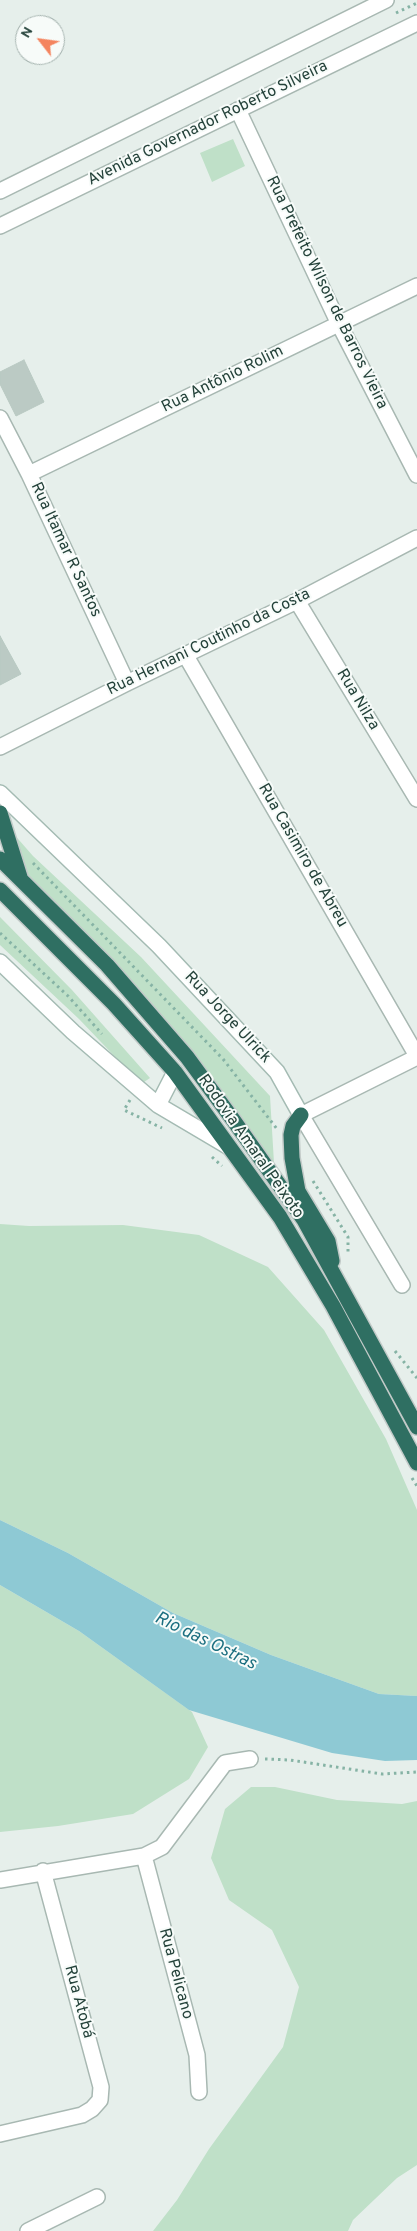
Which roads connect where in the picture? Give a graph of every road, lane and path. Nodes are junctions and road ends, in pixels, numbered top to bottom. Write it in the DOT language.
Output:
graph roads {
  1 [pos="386,0"];
  2 [pos="417,23"];
  3 [pos="238,110"];
  4 [pos="0,191"];
  5 [pos="0,226"];
  6 [pos="417,286"];
  7 [pos="339,324"];
  8 [pos="0,418"];
  9 [pos="29,474"];
  10 [pos="417,475"];
  11 [pos="417,538"];
  12 [pos="297,601"];
  13 [pos="186,656"];
  14 [pos="127,683"];
  15 [pos="0,747"];
  16 [pos="0,793"];
  17 [pos="417,799"];
  18 [pos="0,813"];
  19 [pos="0,859"];
  20 [pos="21,878"];
  21 [pos="0,890"];
  22 [pos="0,932"];
  23 [pos="0,962"];
  24 [pos="105,1037"];
  25 [pos="417,1057"];
  26 [pos="175,1072"];
  27 [pos="137,1087"];
  28 [pos="158,1105"];
  29 [pos="301,1115"];
  30 [pos="168,1129"];
  31 [pos="229,1147"];
  32 [pos="211,1155"];
  33 [pos="224,1168"];
  34 [pos="334,1272"];
  35 [pos="402,1285"];
  36 [pos="417,1427"];
  37 [pos="412,1466"];
  38 [pos="417,1486"];
  39 [pos="250,1758"];
  40 [pos="417,1772"];
  41 [pos="144,1856"];
  42 [pos="43,1872"];
  43 [pos="0,1880"];
  44 [pos="199,2092"];
  45 [pos="0,2134"];
  46 [pos="97,2197"];
  47 [pos="28,2231"];
  1 -- 4 [label="street, Avenida Governador Roberto Silveira"];
  2 -- 3 [label="street, Avenida Governador Roberto Silveira"];
  3 -- 5 [label="street, Avenida Governador Roberto Silveira"];
  3 -- 7 [label="street, Rua Prefeito Wilson de Barros Vieira"];
  6 -- 7 [label="street, Rua Antônio Rolim"];
  7 -- 9 [label="street, Rua Antônio Rolim"];
  7 -- 10 [label="street, Rua Prefeito Wilson de Barros Vieira"];
  8 -- 9 [label="street, Rua Itamar R Santos"];
  9 -- 14 [label="street, Rua Itamar R Santos"];
  11 -- 12 [label="street, Rua Hernani Coutinho da Costa"];
  12 -- 13 [label="street, Rua Hernani Coutinho da Costa"];
  12 -- 17 [label="street, Rua Nilza"];
  13 -- 14 [label="street, Rua Hernani Coutinho da Costa"];
  13 -- 25 [label="street, Rua Casimiro de Abreu"];
  14 -- 15 [label="street, Rua Hernani Coutinho da Costa"];
  16 -- 29 [label="street, Rua Jorge Ulrick"];
  18 -- 20 [label="highway"];
  19 -- 20 [label="highway, Rodovia Amaral Peixoto"];
  20 -- 34 [label="highway, Rodovia Amaral Peixoto"];
  21 -- 26 [label="highway, Rodovia Amaral Peixoto"];
  22 -- 24 [label="path"];
  23 -- 27 [label="street"];
  25 -- 29 [label="street"];
  26 -- 28 [label="street"];
  26 -- 31 [label="highway, Rodovia Amaral Peixoto"];
  27 -- 28 [label="street"];
  27 -- 30 [label="path"];
  28 -- 31 [label="street"];
  29 -- 34 [label="highway"];
  29 -- 35 [label="street, Rua Jorge Ulrick"];
  31 -- 37 [label="highway, Rodovia Amaral Peixoto"];
  32 -- 33 [label="path"];
  34 -- 36 [label="highway, Rodovia Amaral Peixoto"];
  37 -- 38 [label="path"];
  39 -- 40 [label="path"];
  39 -- 41 [label="street"];
  41 -- 42 [label="street"];
  41 -- 44 [label="street, Rua Pelicano"];
  42 -- 43 [label="street"];
  42 -- 45 [label="street, Rua Atobá"];
  46 -- 47 [label="street"];
}
